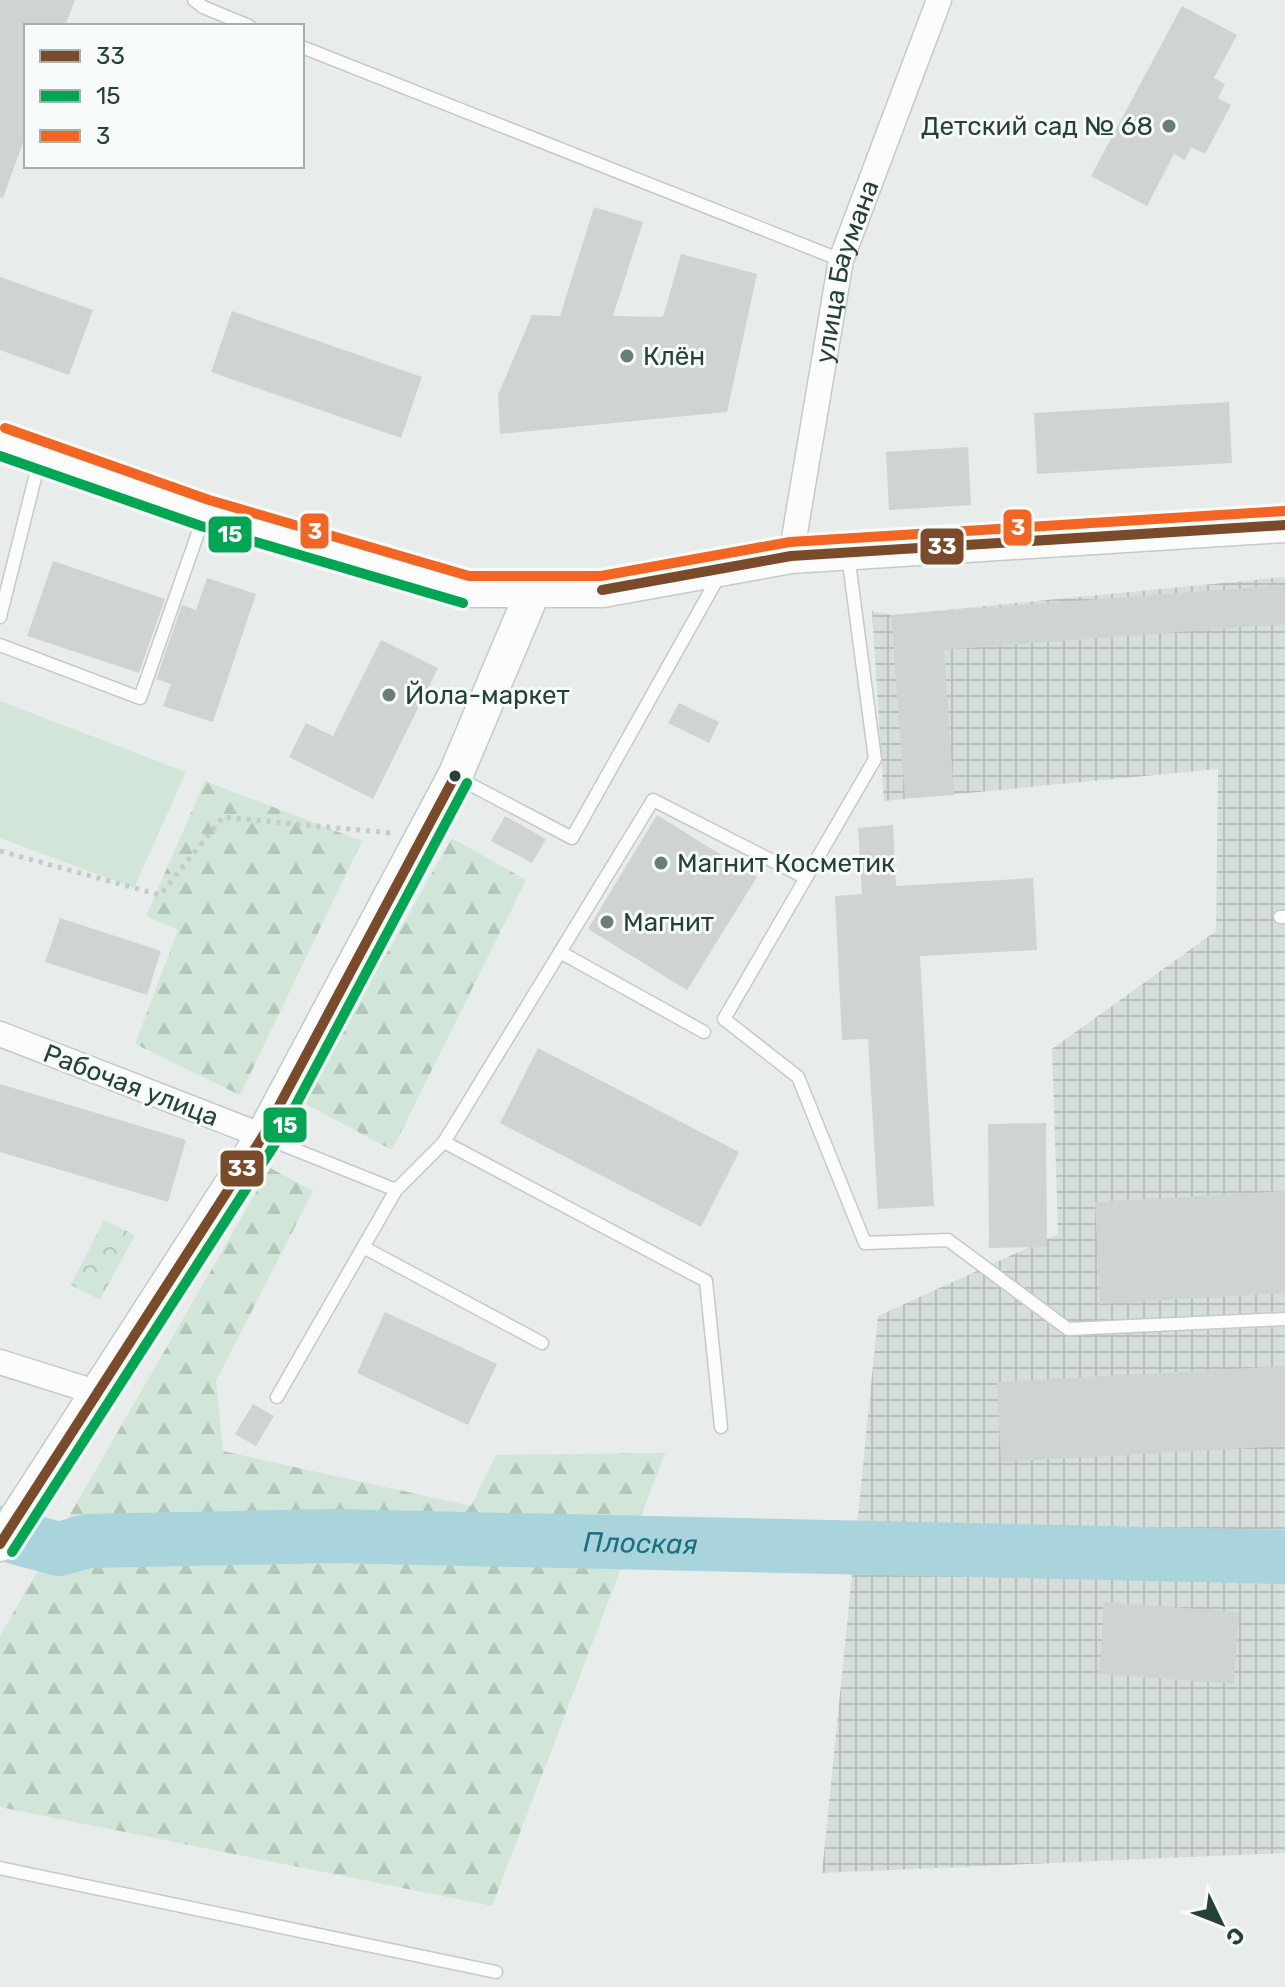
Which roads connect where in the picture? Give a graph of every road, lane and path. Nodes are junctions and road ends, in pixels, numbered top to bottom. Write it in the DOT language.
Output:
graph roads {
  1 [pos="194,0"];
  2 [pos="939,0"];
  3 [pos="244,24"];
  4 [pos="304,48"];
  5 [pos="841,260"];
  6 [pos="0,441"];
  7 [pos="41,455"];
  8 [pos="205,513"];
  9 [pos="1285,525"];
  10 [pos="848,552"];
  11 [pos="791,556"];
  12 [pos="724,568"];
  13 [pos="534,589"];
  14 [pos="0,617"];
  15 [pos="0,645"];
  16 [pos="455,776"];
  17 [pos="424,836"];
  18 [pos="0,851"];
  19 [pos="806,878"];
  20 [pos="560,952"];
  21 [pos="704,1032"];
  22 [pos="0,1034"];
  23 [pos="263,1136"];
  24 [pos="444,1142"];
  25 [pos="396,1190"];
  26 [pos="363,1247"];
  27 [pos="1285,1319"];
  28 [pos="542,1343"];
  29 [pos="0,1362"];
  30 [pos="95,1392"];
  31 [pos="277,1397"];
  32 [pos="721,1427"];
  33 [pos="0,1544"];
  34 [pos="0,1868"];
  35 [pos="496,1972"];
  1 -- 3 [label="lane"];
  2 -- 5 [label="street, улица Баумана"];
  4 -- 5 [label="lane"];
  5 -- 11 [label="street, улица Баумана"];
  6 -- 7 [label="main road"];
  7 -- 8 [label="main road"];
  7 -- 14 [label="lane"];
  8 -- 13 [label="main road"];
  8 -- 15 [label="lane"];
  9 -- 10 [label="main road"];
  10 -- 11 [label="main road"];
  10 -- 19 [label="lane"];
  11 -- 12 [label="main road"];
  12 -- 13 [label="main road"];
  12 -- 16 [label="lane"];
  13 -- 16 [label="main road"];
  16 -- 17 [label="main road"];
  17 -- 18 [label="path"];
  17 -- 23 [label="main road"];
  19 -- 20 [label="lane"];
  19 -- 27 [label="lane"];
  20 -- 21 [label="lane"];
  20 -- 24 [label="lane"];
  22 -- 23 [label="street, Рабочая улица"];
  23 -- 25 [label="lane"];
  23 -- 30 [label="main road"];
  24 -- 25 [label="lane"];
  24 -- 32 [label="lane"];
  25 -- 26 [label="lane"];
  26 -- 28 [label="lane"];
  26 -- 31 [label="lane"];
  29 -- 30 [label="street"];
  30 -- 33 [label="main road"];
  34 -- 35 [label="lane"];
}
